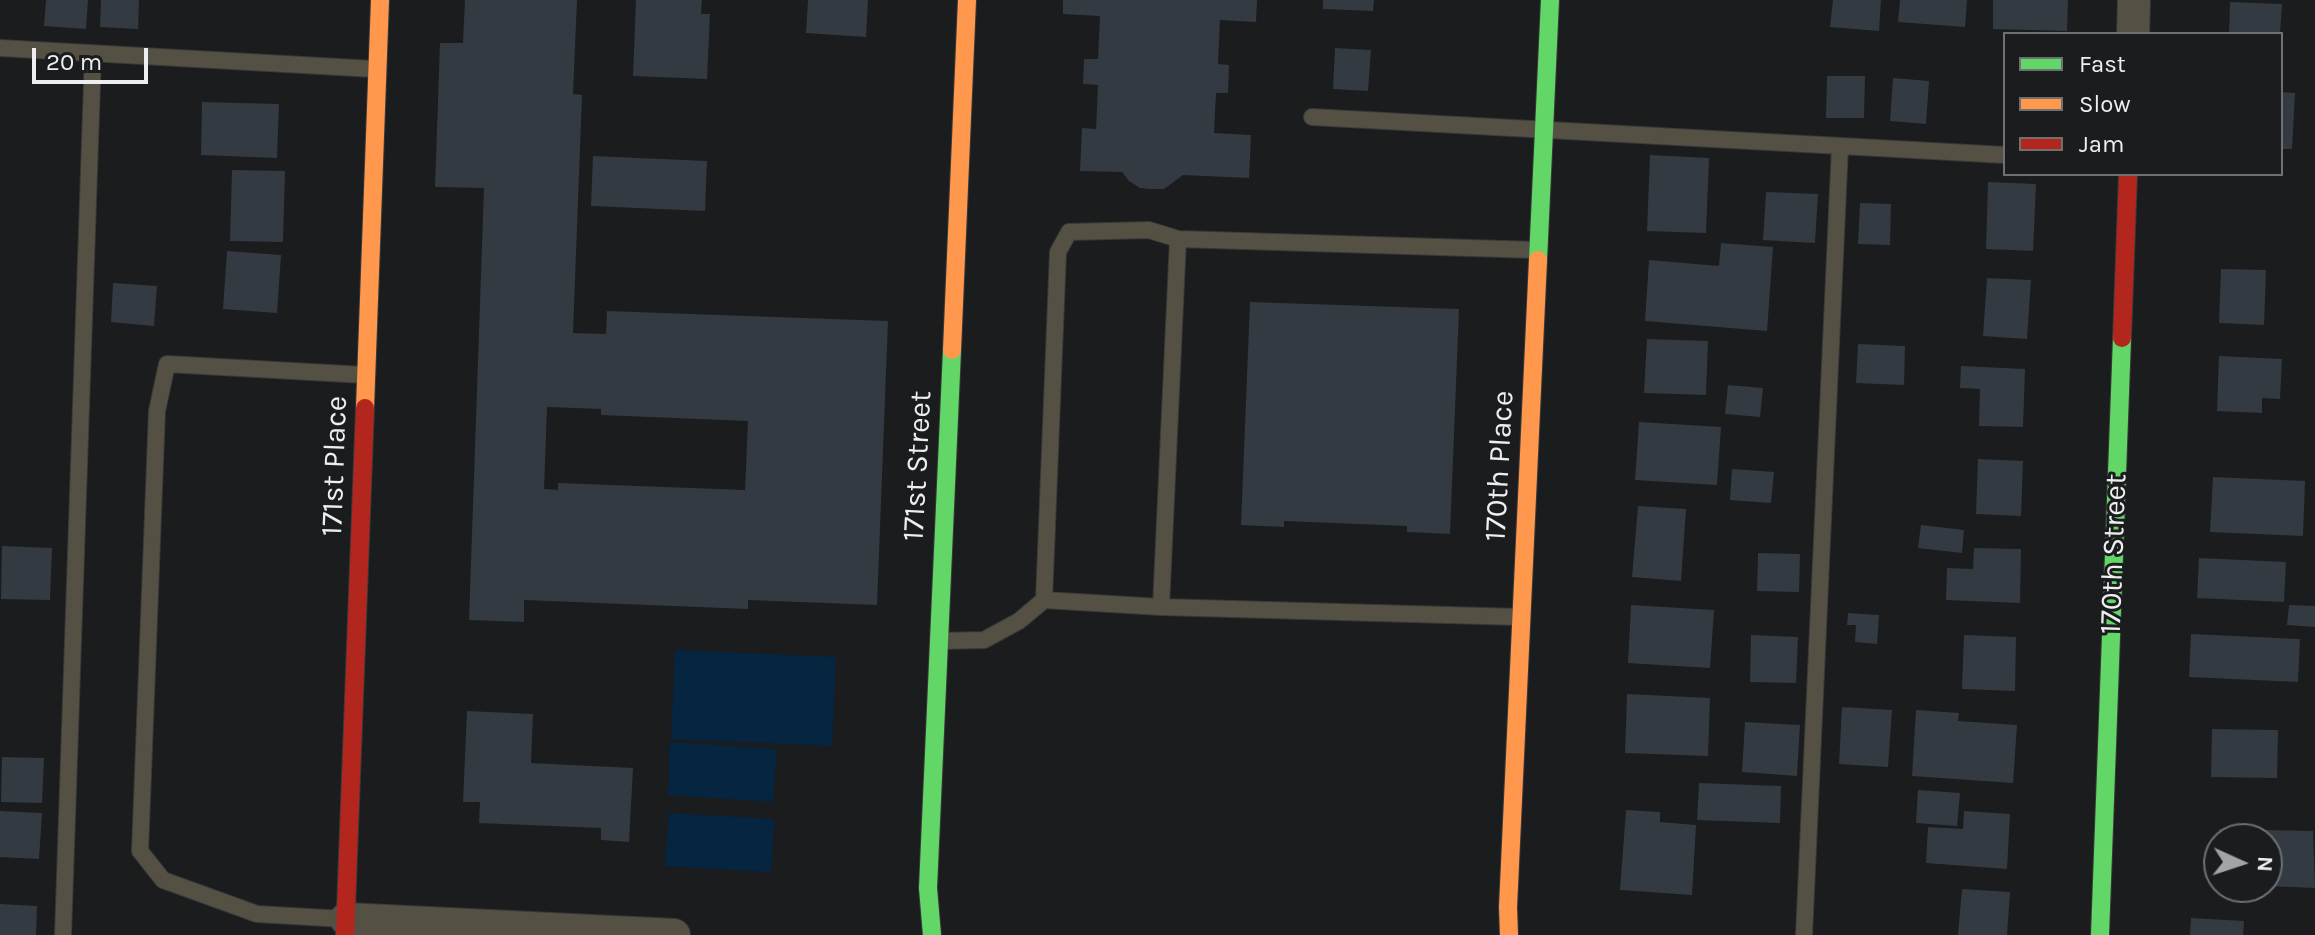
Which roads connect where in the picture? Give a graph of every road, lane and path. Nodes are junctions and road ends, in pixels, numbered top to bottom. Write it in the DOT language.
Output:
graph roads {
  1 [pos="380,0"];
  2 [pos="967,0"];
  3 [pos="1550,0"];
  4 [pos="2134,0"];
  5 [pos="2133,32"];
  6 [pos="0,48"];
  7 [pos="93,54"];
  8 [pos="378,69"];
  9 [pos="1312,117"];
  10 [pos="1543,130"];
  11 [pos="1840,146"];
  12 [pos="2003,155"];
  13 [pos="2128,176"];
  14 [pos="1178,239"];
  15 [pos="1538,250"];
  16 [pos="366,375"];
  17 [pos="1044,600"];
  18 [pos="1161,607"];
  19 [pos="1521,617"];
  20 [pos="938,641"];
  21 [pos="346,927"];
  22 [pos="640,934"];
  23 [pos="63,935"];
  24 [pos="674,935"];
  25 [pos="932,935"];
  26 [pos="1509,935"];
  27 [pos="1804,935"];
  28 [pos="2100,935"];
  1 -- 8 [label="street, 171st Place"];
  2 -- 20 [label="street, 171st Street"];
  3 -- 10 [label="street, 170th Place"];
  4 -- 5 [label="street"];
  6 -- 7 [label="lane"];
  7 -- 8 [label="lane"];
  7 -- 23 [label="lane"];
  8 -- 16 [label="street, 171st Place"];
  9 -- 10 [label="lane"];
  10 -- 11 [label="lane"];
  10 -- 15 [label="street, 170th Place"];
  11 -- 12 [label="lane"];
  11 -- 27 [label="lane"];
  13 -- 28 [label="street, 170th Street"];
  14 -- 15 [label="lane"];
  14 -- 17 [label="lane"];
  14 -- 18 [label="lane"];
  15 -- 19 [label="street, 170th Place"];
  16 -- 21 [label="street, 171st Place"];
  16 -- 21 [label="lane"];
  17 -- 18 [label="lane"];
  17 -- 20 [label="lane"];
  18 -- 19 [label="lane"];
  19 -- 26 [label="street, 170th Place"];
  20 -- 25 [label="street, 171st Street"];
  21 -- 22 [label="street"];
  22 -- 24 [label="street"];
}
